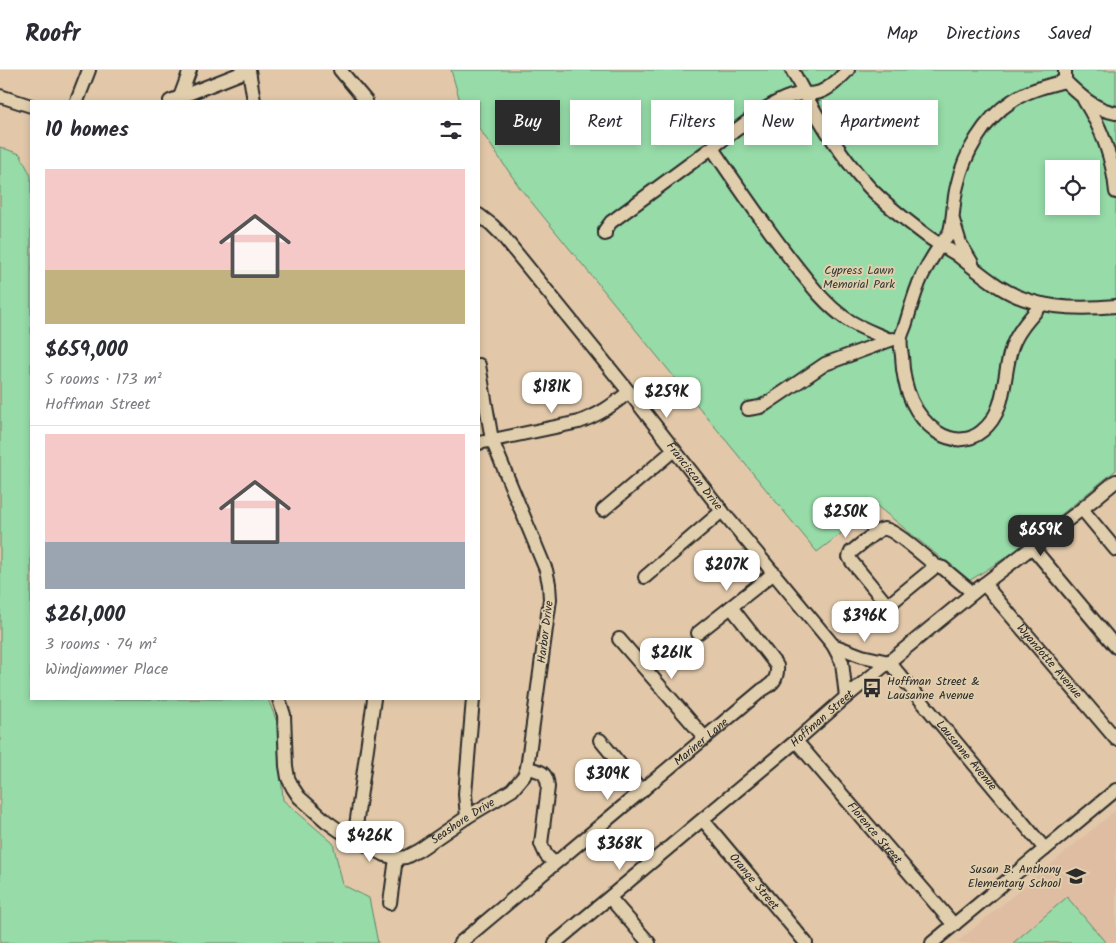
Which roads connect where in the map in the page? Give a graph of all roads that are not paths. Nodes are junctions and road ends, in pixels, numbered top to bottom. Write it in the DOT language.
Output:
graph roads {
  1 [pos="89,70"];
  2 [pos="190,70"];
  3 [pos="250,70"];
  4 [pos="340,70"];
  5 [pos="792,70"];
  6 [pos="848,70"];
  7 [pos="1065,75"];
  8 [pos="804,94"];
  9 [pos="0,96"];
  10 [pos="175,99"];
  11 [pos="77,100"];
  12 [pos="254,100"];
  13 [pos="365,100"];
  14 [pos="1084,100"];
  15 [pos="28,105"];
  16 [pos="1116,113"];
  17 [pos="712,148"];
  18 [pos="1116,192"];
  19 [pos="480,216"];
  20 [pos="952,218"];
  21 [pos="605,234"];
  22 [pos="940,245"];
  23 [pos="980,273"];
  24 [pos="1042,304"];
  25 [pos="1116,306"];
  26 [pos="895,338"];
  27 [pos="480,371"];
  28 [pos="629,392"];
  29 [pos="748,409"];
  30 [pos="492,440"];
  31 [pos="480,443"];
  32 [pos="674,450"];
  33 [pos="1116,481"];
  34 [pos="1082,509"];
  35 [pos="603,510"];
  36 [pos="722,511"];
  37 [pos="1032,547"];
  38 [pos="1116,550"];
  39 [pos="936,566"];
  40 [pos="774,573"];
  41 [pos="645,577"];
  42 [pos="984,584"];
  43 [pos="973,593"];
  44 [pos="731,607"];
  45 [pos="698,633"];
  46 [pos="619,639"];
  47 [pos="833,645"];
  48 [pos="1116,647"];
  49 [pos="889,662"];
  50 [pos="846,697"];
  51 [pos="279,700"];
  52 [pos="374,700"];
  53 [pos="473,700"];
  54 [pos="705,738"];
  55 [pos="600,740"];
  56 [pos="1116,740"];
  57 [pos="796,741"];
  58 [pos="526,768"];
  59 [pos="1116,790"];
  60 [pos="642,791"];
  61 [pos="467,817"];
  62 [pos="703,820"];
  63 [pos="354,840"];
  64 [pos="1045,849"];
  65 [pos="396,858"];
  66 [pos="554,863"];
  67 [pos="610,898"];
  68 [pos="390,903"];
  69 [pos="954,925"];
  70 [pos="648,942"];
  71 [pos="460,943"];
  72 [pos="555,943"];
  73 [pos="806,943"];
  74 [pos="932,943"];
  1 -- 11 [label="street"];
  2 -- 10 [label="street"];
  3 -- 10 [label="street"];
  3 -- 12 [label="street"];
  4 -- 13 [label="street"];
  5 -- 8 [label="street"];
  6 -- 8 [label="street"];
  7 -- 14 [label="street"];
  7 -- 20 [label="street"];
  8 -- 17 [label="street"];
  8 -- 22 [label="street"];
  9 -- 15 [label="street"];
  14 -- 16 [label="street"];
  14 -- 18 [label="street"];
  17 -- 21 [label="street"];
  17 -- 26 [label="street"];
  19 -- 28 [label="street, Franciscan Drive"];
  20 -- 22 [label="street"];
  20 -- 23 [label="street"];
  22 -- 23 [label="street"];
  22 -- 26 [label="street"];
  23 -- 24 [label="street"];
  24 -- 25 [label="street"];
  24 -- 26 [label="street"];
  26 -- 29 [label="street"];
  27 -- 30 [label="street, Harbor Drive"];
  28 -- 30 [label="street"];
  28 -- 32 [label="street, Franciscan Drive"];
  30 -- 31 [label="street"];
  30 -- 58 [label="street, Harbor Drive"];
  32 -- 35 [label="street"];
  32 -- 36 [label="street, Franciscan Drive"];
  33 -- 34 [label="street, Hoffman Street"];
  34 -- 37 [label="street, Hoffman Street"];
  34 -- 38 [label="street"];
  36 -- 40 [label="street, Franciscan Drive"];
  36 -- 41 [label="street"];
  37 -- 42 [label="street, Hoffman Street"];
  37 -- 48 [label="street"];
  39 -- 39 [label="street"];
  39 -- 43 [label="street"];
  40 -- 44 [label="street"];
  40 -- 47 [label="street, Franciscan Drive"];
  42 -- 43 [label="street, Hoffman Street"];
  42 -- 56 [label="street, Wyandotte Avenue"];
  43 -- 49 [label="street, Hoffman Street"];
  44 -- 45 [label="street"];
  44 -- 54 [label="street, Mariner Lane"];
  46 -- 54 [label="street"];
  47 -- 49 [label="street, Franciscan Drive"];
  47 -- 50 [label="street, Franciscan Drive"];
  49 -- 50 [label="street, Hoffman Street"];
  49 -- 64 [label="street, Lausanne Avenue"];
  50 -- 57 [label="street, Hoffman Street"];
  51 -- 63 [label="street"];
  52 -- 63 [label="street"];
  53 -- 61 [label="street"];
  54 -- 60 [label="street, Mariner Lane"];
  55 -- 60 [label="street"];
  57 -- 62 [label="street, Hoffman Street"];
  57 -- 69 [label="street, Florence Street"];
  58 -- 61 [label="street, Seashore Drive"];
  58 -- 66 [label="street"];
  59 -- 64 [label="street"];
  60 -- 66 [label="street, Mariner Lane"];
  61 -- 65 [label="street, Seashore Drive"];
  62 -- 67 [label="street, Hoffman Street"];
  62 -- 73 [label="street, Orange Street"];
  63 -- 65 [label="street"];
  64 -- 69 [label="street"];
  65 -- 68 [label="street"];
  66 -- 71 [label="street, Mariner Lane"];
  67 -- 70 [label="street"];
  67 -- 72 [label="street, Hoffman Street"];
  69 -- 74 [label="street"];
}
